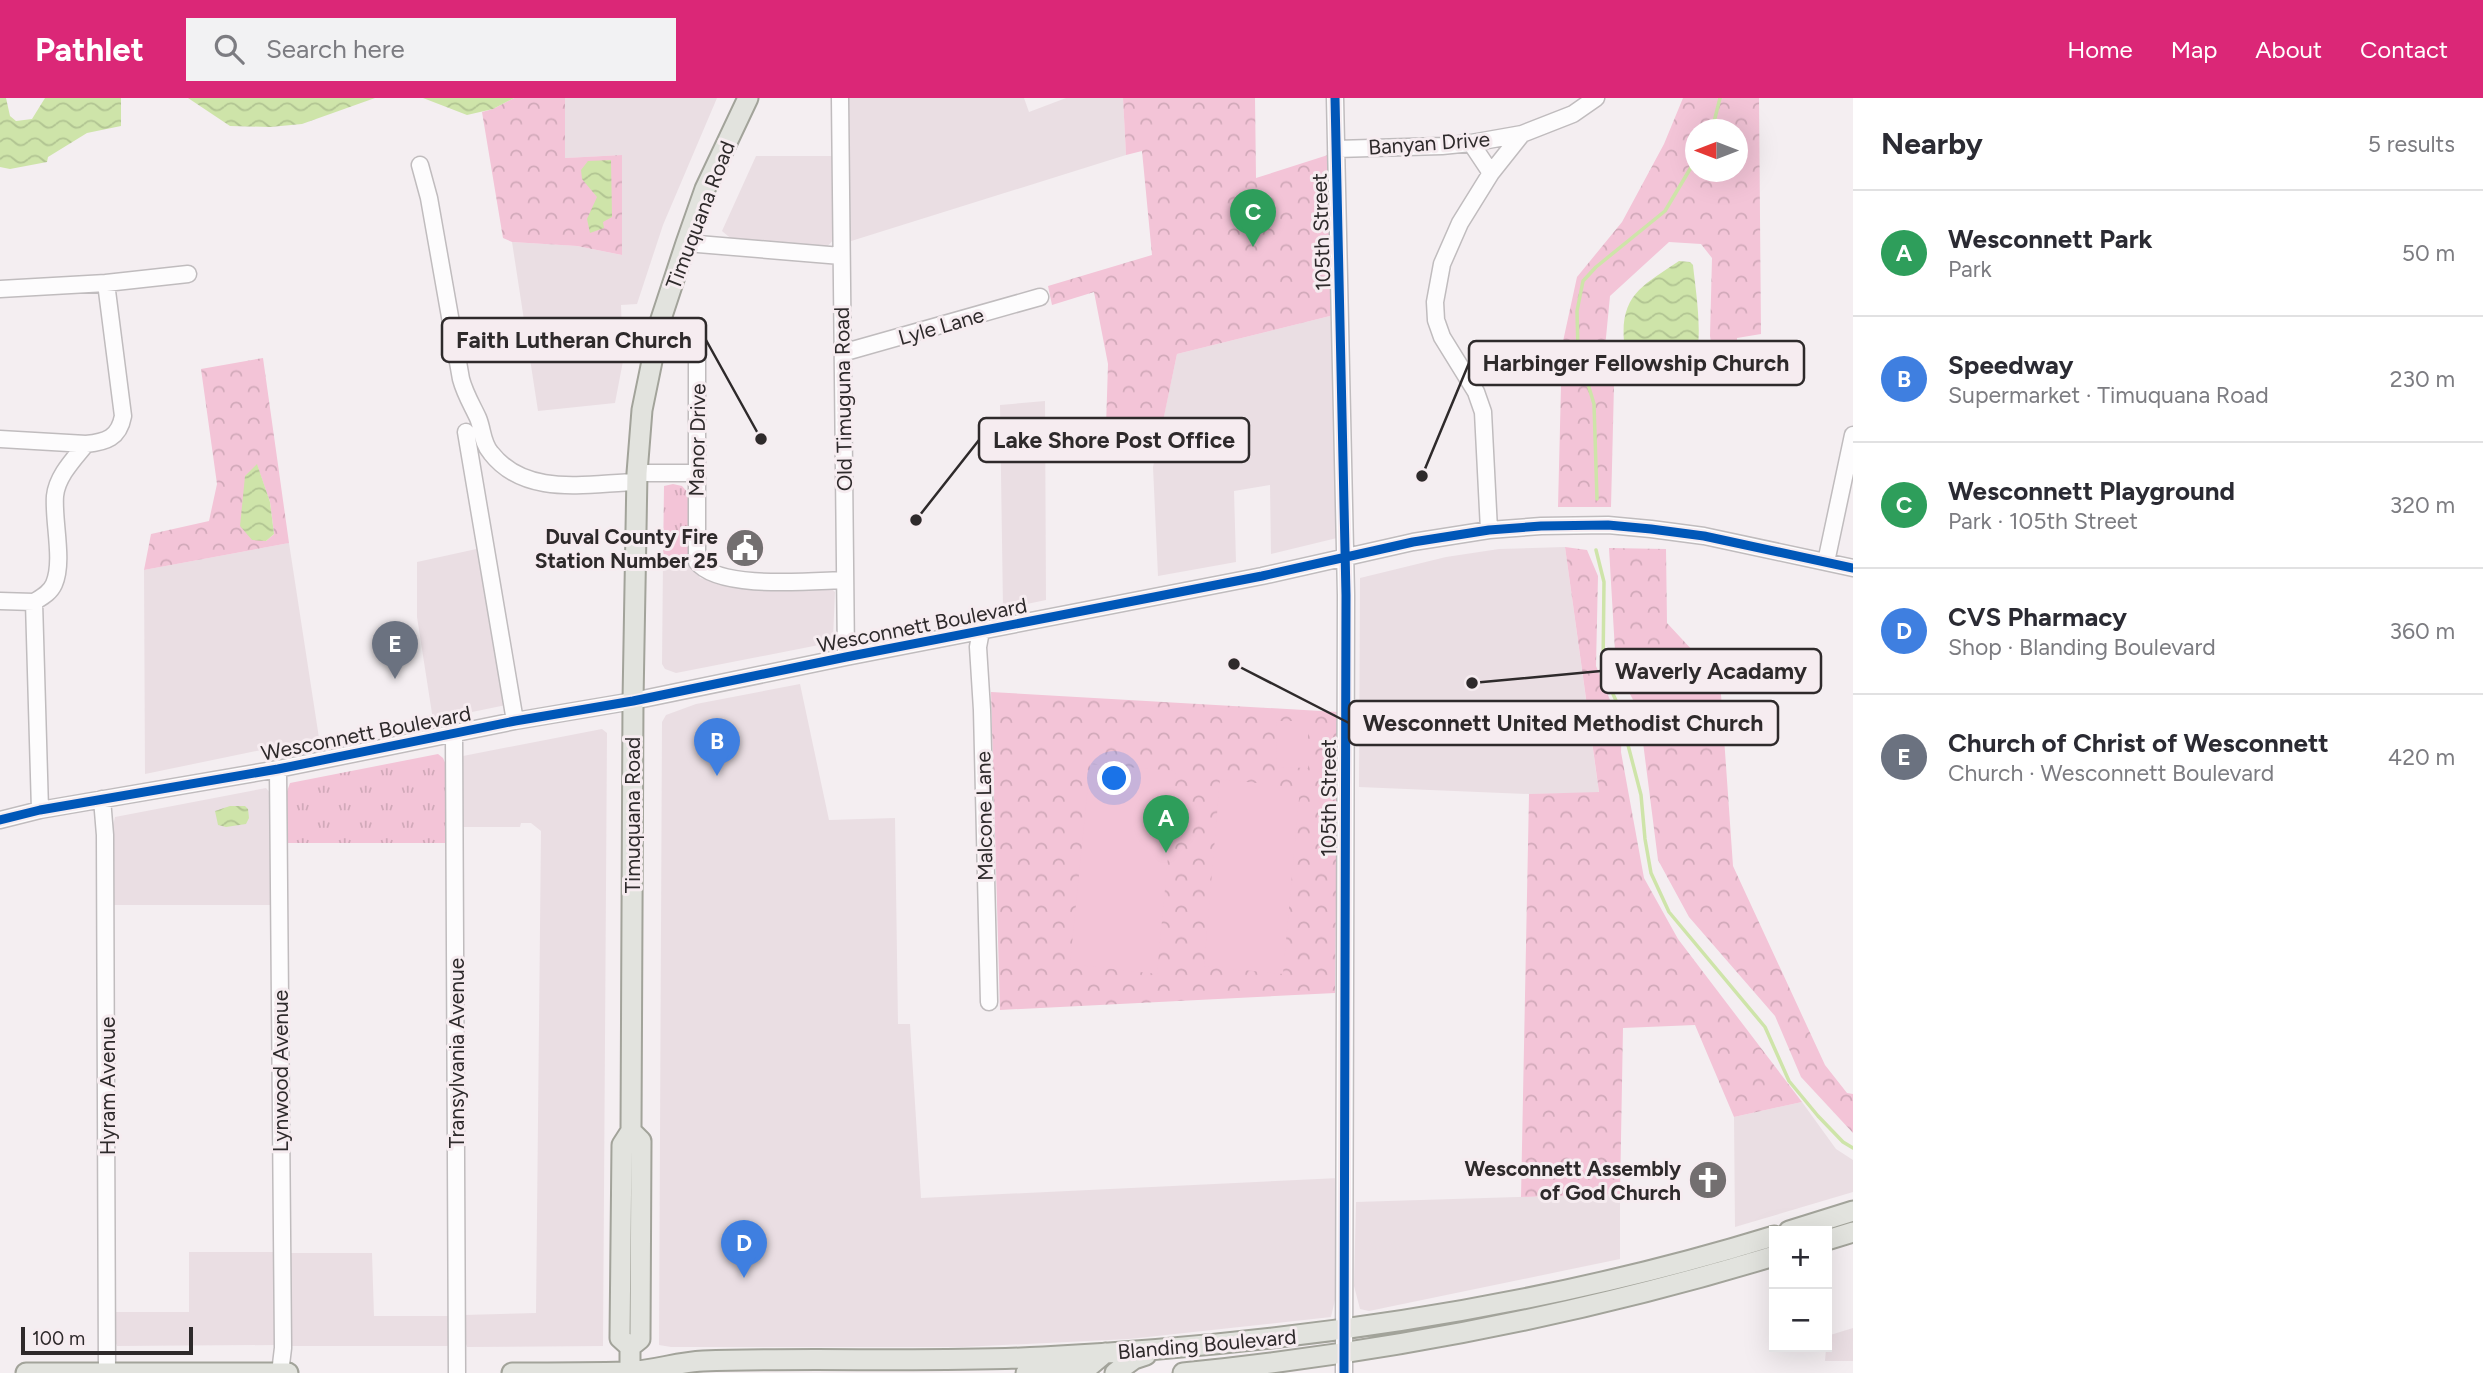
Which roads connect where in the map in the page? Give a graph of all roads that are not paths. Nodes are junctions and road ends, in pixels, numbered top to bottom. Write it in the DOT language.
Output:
graph roads {
  1 [pos="748,98"];
  2 [pos="840,98"];
  3 [pos="1335,98"];
  4 [pos="1596,98"];
  5 [pos="1521,134"];
  6 [pos="1471,144"];
  7 [pos="1336,149"];
  8 [pos="420,165"];
  9 [pos="1491,173"];
  10 [pos="686,243"];
  11 [pos="841,256"];
  12 [pos="188,274"];
  13 [pos="106,283"];
  14 [pos="0,289"];
  15 [pos="1040,297"];
  16 [pos="697,334"];
  17 [pos="842,354"];
  18 [pos="466,432"];
  19 [pos="1853,435"];
  20 [pos="0,439"];
  21 [pos="86,444"];
  22 [pos="696,473"];
  23 [pos="637,478"];
  24 [pos="1489,530"];
  25 [pos="1345,558"];
  26 [pos="1826,562"];
  27 [pos="1853,568"];
  28 [pos="844,580"];
  29 [pos="0,601"];
  30 [pos="34,602"];
  31 [pos="981,631"];
  32 [pos="846,657"];
  33 [pos="632,701"];
  34 [pos="515,721"];
  35 [pos="454,733"];
  36 [pos="278,769"];
  37 [pos="102,799"];
  38 [pos="40,810"];
  39 [pos="0,820"];
  40 [pos="989,1002"];
  41 [pos="1853,1211"];
  42 [pos="1804,1226"];
  43 [pos="1853,1232"];
  44 [pos="1832,1238"];
  45 [pos="1769,1247"];
  46 [pos="1579,1297"];
  47 [pos="1345,1330"];
  48 [pos="1167,1349"];
  49 [pos="1344,1352"];
  50 [pos="1105,1353"];
  51 [pos="26,1373"];
  52 [pos="107,1373"];
  53 [pos="281,1373"];
  54 [pos="288,1373"];
  55 [pos="457,1373"];
  56 [pos="512,1373"];
  57 [pos="632,1373"];
  58 [pos="1026,1373"];
  59 [pos="1115,1373"];
  60 [pos="1183,1373"];
  61 [pos="1344,1373"];
  1 -- 10 [label="main road, Timuquana Road"];
  2 -- 11 [label="street, Old Timuguna Road"];
  3 -- 7 [label="street, 105th Street"];
  4 -- 5 [label="street, Banyan Drive"];
  5 -- 6 [label="street, Banyan Drive"];
  5 -- 9 [label="street"];
  6 -- 7 [label="street, Banyan Drive"];
  6 -- 9 [label="street"];
  7 -- 25 [label="street, 105th Street"];
  8 -- 23 [label="street"];
  9 -- 24 [label="street"];
  10 -- 11 [label="street"];
  10 -- 23 [label="main road, Timuquana Road"];
  11 -- 17 [label="street, Old Timuguna Road"];
  12 -- 13 [label="street"];
  13 -- 14 [label="street"];
  13 -- 21 [label="street"];
  15 -- 17 [label="street, Lyle Lane"];
  16 -- 22 [label="street, Manor Drive"];
  17 -- 28 [label="street, Old Timuguna Road"];
  18 -- 34 [label="street"];
  19 -- 26 [label="street"];
  20 -- 21 [label="street"];
  21 -- 30 [label="street"];
  22 -- 23 [label="street"];
  22 -- 28 [label="street, Manor Drive"];
  23 -- 33 [label="main road, Timuquana Road"];
  24 -- 25 [label="street, Wesconnett Boulevard"];
  24 -- 26 [label="street, Wesconnett Boulevard"];
  25 -- 31 [label="street, Wesconnett Boulevard"];
  25 -- 47 [label="street, 105th Street"];
  26 -- 27 [label="street, Wesconnett Boulevard"];
  28 -- 32 [label="street, Old Timuguna Road"];
  29 -- 30 [label="street"];
  30 -- 38 [label="street"];
  31 -- 32 [label="street, Wesconnett Boulevard"];
  31 -- 40 [label="street, Malcone Lane"];
  32 -- 33 [label="street, Wesconnett Boulevard"];
  33 -- 34 [label="street, Wesconnett Boulevard"];
  33 -- 57 [label="main road, Timuquana Road"];
  34 -- 35 [label="street, Wesconnett Boulevard"];
  35 -- 36 [label="street, Wesconnett Boulevard"];
  35 -- 55 [label="street, Transylvania Avenue"];
  36 -- 37 [label="street, Wesconnett Boulevard"];
  36 -- 53 [label="street, Lynwood Avenue"];
  37 -- 38 [label="street, Wesconnett Boulevard"];
  37 -- 52 [label="street, Hyram Avenue"];
  38 -- 39 [label="street, Wesconnett Boulevard"];
  41 -- 42 [label="main road"];
  43 -- 44 [label="main road"];
  45 -- 46 [label="main road, Blanding Boulevard"];
  46 -- 47 [label="main road, Blanding Boulevard"];
  46 -- 49 [label="main road, Blanding Boulevard"];
  47 -- 48 [label="main road, Blanding Boulevard"];
  47 -- 49 [label="street, 105th Street"];
  48 -- 50 [label="main road, Blanding Boulevard"];
  48 -- 59 [label="main road"];
  49 -- 60 [label="main road, Blanding Boulevard"];
  49 -- 61 [label="street, 105th Street"];
  50 -- 57 [label="main road, Blanding Boulevard"];
  50 -- 58 [label="main road"];
  51 -- 52 [label="main road"];
  52 -- 53 [label="main road"];
  53 -- 54 [label="main road"];
  56 -- 57 [label="main road, Blanding Boulevard"];
}
